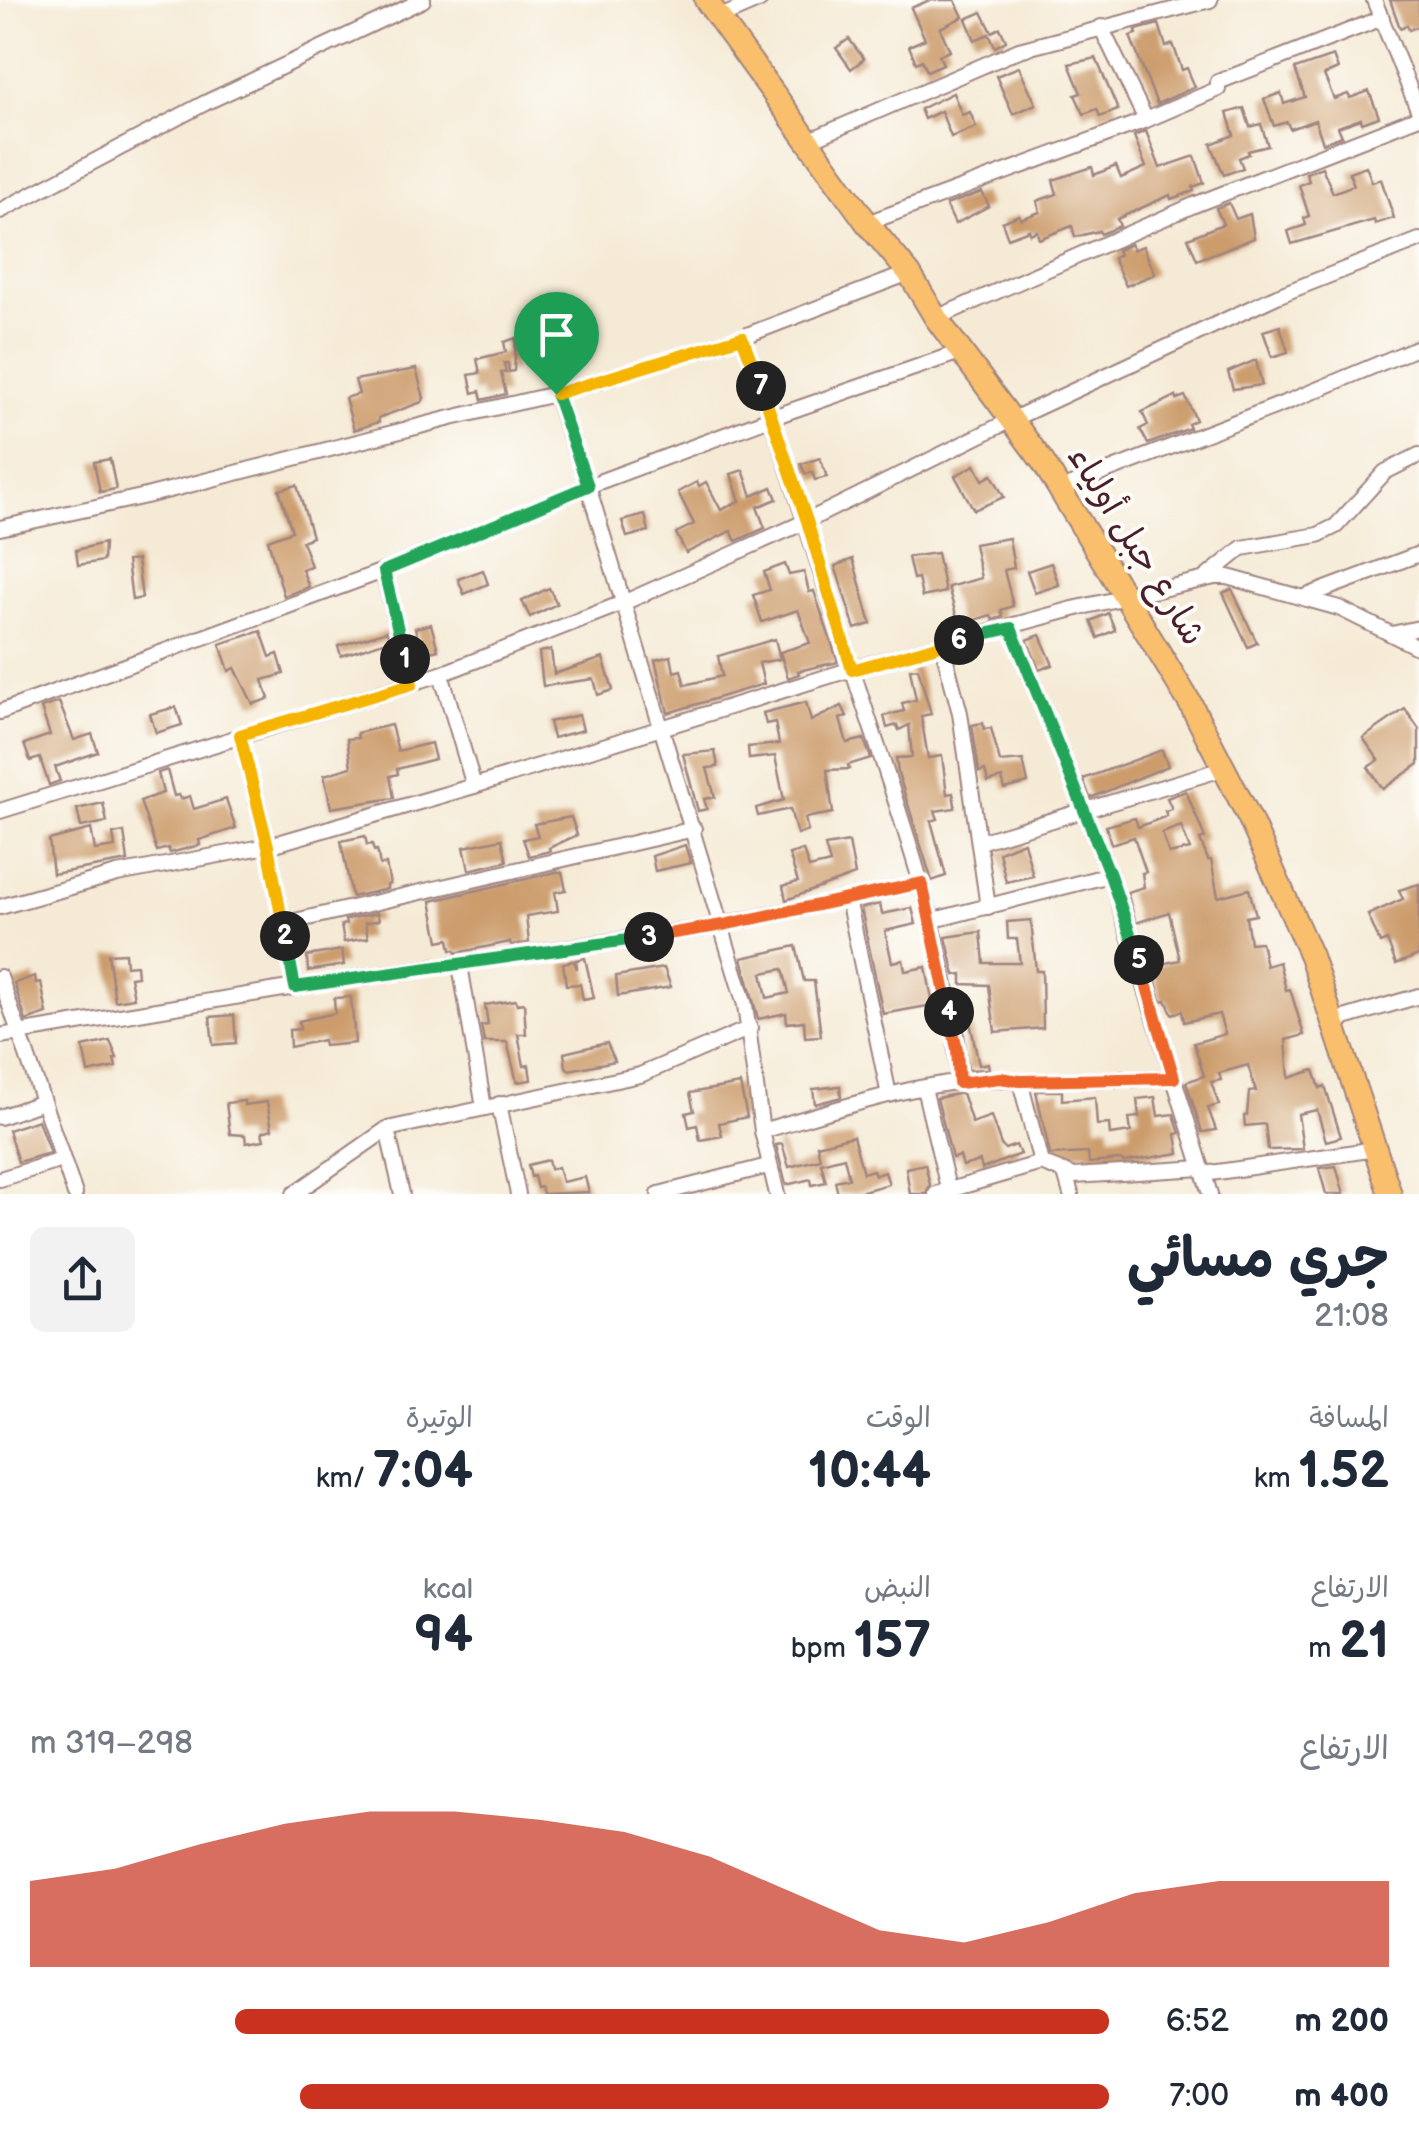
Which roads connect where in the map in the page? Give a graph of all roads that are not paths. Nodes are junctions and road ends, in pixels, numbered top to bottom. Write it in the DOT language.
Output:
graph roads {
  1 [pos="423,0"];
  2 [pos="760,0"];
  3 [pos="1210,0"];
  4 [pos="1374,0"];
  5 [pos="712,9"];
  6 [pos="1382,18"];
  7 [pos="1101,26"];
  8 [pos="1419,115"];
  9 [pos="1146,120"];
  10 [pos="808,142"];
  11 [pos="0,211"];
  12 [pos="867,223"];
  13 [pos="1419,240"];
  14 [pos="909,273"];
  15 [pos="936,318"];
  16 [pos="742,337"];
  17 [pos="1419,347"];
  18 [pos="963,352"];
  19 [pos="556,394"];
  20 [pos="772,417"];
  21 [pos="1013,420"];
  22 [pos="1419,455"];
  23 [pos="588,486"];
  24 [pos="1061,489"];
  25 [pos="807,521"];
  26 [pos="0,528"];
  27 [pos="1419,554"];
  28 [pos="384,571"];
  29 [pos="1203,579"];
  30 [pos="1128,596"];
  31 [pos="1307,596"];
  32 [pos="623,603"];
  33 [pos="1011,628"];
  34 [pos="1419,628"];
  35 [pos="1392,634"];
  36 [pos="942,644"];
  37 [pos="1419,648"];
  38 [pos="852,670"];
  39 [pos="440,674"];
  40 [pos="412,684"];
  41 [pos="0,712"];
  42 [pos="663,728"];
  43 [pos="240,735"];
  44 [pos="1226,768"];
  45 [pos="474,786"];
  46 [pos="1083,810"];
  47 [pos="0,811"];
  48 [pos="694,829"];
  49 [pos="979,842"];
  50 [pos="268,846"];
  51 [pos="1110,875"];
  52 [pos="922,883"];
  53 [pos="848,899"];
  54 [pos="988,906"];
  55 [pos="0,907"];
  56 [pos="930,921"];
  57 [pos="282,924"];
  58 [pos="723,925"];
  59 [pos="460,965"];
  60 [pos="0,978"];
  61 [pos="295,987"];
  62 [pos="1419,996"];
  63 [pos="1334,1021"];
  64 [pos="750,1028"];
  65 [pos="19,1032"];
  66 [pos="0,1036"];
  67 [pos="1174,1078"];
  68 [pos="1020,1081"];
  69 [pos="959,1083"];
  70 [pos="924,1088"];
  71 [pos="890,1095"];
  72 [pos="42,1102"];
  73 [pos="491,1106"];
  74 [pos="0,1117"];
  75 [pos="387,1129"];
  76 [pos="762,1131"];
  77 [pos="1376,1149"];
  78 [pos="62,1160"];
  79 [pos="1041,1162"];
  80 [pos="768,1166"];
  81 [pos="1203,1171"];
  82 [pos="1065,1173"];
  83 [pos="0,1179"];
  84 [pos="701,1189"];
  85 [pos="942,1191"];
  86 [pos="75,1194"];
  87 [pos="294,1194"];
  88 [pos="402,1194"];
  89 [pos="518,1194"];
  90 [pos="659,1194"];
  91 [pos="776,1194"];
  92 [pos="1071,1194"];
  93 [pos="1210,1194"];
  94 [pos="1390,1194"];
  1 -- 11 [label="street"];
  2 -- 5 [label="street"];
  3 -- 7 [label="street"];
  4 -- 6 [label="street"];
  5 -- 10 [label="highway, شارع جبل أولياء"];
  6 -- 8 [label="street"];
  6 -- 9 [label="street"];
  7 -- 9 [label="street"];
  7 -- 10 [label="street"];
  8 -- 15 [label="street"];
  9 -- 12 [label="street"];
  10 -- 12 [label="highway, شارع جبل أولياء"];
  12 -- 14 [label="highway, شارع جبل أولياء"];
  13 -- 21 [label="street"];
  14 -- 15 [label="highway, شارع جبل أولياء"];
  14 -- 16 [label="street"];
  15 -- 18 [label="highway, شارع جبل أولياء"];
  16 -- 19 [label="street"];
  16 -- 20 [label="street"];
  17 -- 24 [label="street"];
  18 -- 20 [label="street"];
  18 -- 21 [label="highway, شارع جبل أولياء"];
  19 -- 23 [label="street"];
  19 -- 26 [label="street"];
  20 -- 23 [label="street"];
  20 -- 25 [label="street"];
  21 -- 24 [label="highway, شارع جبل أولياء"];
  21 -- 25 [label="street"];
  22 -- 29 [label="street"];
  23 -- 28 [label="street"];
  23 -- 32 [label="street"];
  24 -- 30 [label="highway, شارع جبل أولياء"];
  25 -- 32 [label="street"];
  25 -- 38 [label="street"];
  27 -- 31 [label="street"];
  28 -- 40 [label="street"];
  28 -- 41 [label="street"];
  29 -- 30 [label="street"];
  29 -- 31 [label="street"];
  30 -- 33 [label="street"];
  30 -- 44 [label="highway, شارع جبل أولياء"];
  31 -- 35 [label="street"];
  32 -- 39 [label="street"];
  32 -- 42 [label="street"];
  33 -- 36 [label="street"];
  33 -- 46 [label="street"];
  34 -- 35 [label="street"];
  35 -- 37 [label="street"];
  36 -- 38 [label="street"];
  36 -- 49 [label="street"];
  38 -- 42 [label="street"];
  38 -- 52 [label="street"];
  39 -- 40 [label="street"];
  39 -- 45 [label="street"];
  40 -- 43 [label="street"];
  42 -- 45 [label="street"];
  42 -- 48 [label="street"];
  43 -- 47 [label="street"];
  43 -- 50 [label="street"];
  44 -- 46 [label="street"];
  44 -- 63 [label="highway, شارع جبل أولياء"];
  45 -- 50 [label="street"];
  46 -- 49 [label="street"];
  46 -- 51 [label="street"];
  48 -- 57 [label="street"];
  48 -- 58 [label="street"];
  49 -- 54 [label="street"];
  50 -- 55 [label="street"];
  50 -- 57 [label="street"];
  51 -- 54 [label="street"];
  51 -- 67 [label="street"];
  52 -- 53 [label="street"];
  52 -- 56 [label="street"];
  53 -- 58 [label="street"];
  53 -- 71 [label="street"];
  54 -- 56 [label="street"];
  56 -- 69 [label="street"];
  57 -- 61 [label="street"];
  58 -- 59 [label="street"];
  58 -- 64 [label="street"];
  59 -- 61 [label="street"];
  59 -- 73 [label="street"];
  60 -- 65 [label="street"];
  61 -- 65 [label="street"];
  62 -- 63 [label="street"];
  63 -- 77 [label="highway, شارع جبل أولياء"];
  64 -- 73 [label="street"];
  64 -- 76 [label="street"];
  65 -- 66 [label="street"];
  65 -- 72 [label="street"];
  67 -- 68 [label="street"];
  67 -- 81 [label="street"];
  68 -- 69 [label="street"];
  68 -- 79 [label="street"];
  69 -- 70 [label="street"];
  70 -- 71 [label="street"];
  70 -- 85 [label="street"];
  71 -- 76 [label="street"];
  72 -- 74 [label="street"];
  72 -- 78 [label="street"];
  73 -- 75 [label="street"];
  73 -- 89 [label="street"];
  75 -- 87 [label="street"];
  75 -- 88 [label="street"];
  76 -- 80 [label="street"];
  77 -- 81 [label="street"];
  77 -- 94 [label="highway, شارع جبل أولياء"];
  78 -- 83 [label="street"];
  78 -- 86 [label="street"];
  79 -- 82 [label="street"];
  79 -- 85 [label="street"];
  80 -- 84 [label="street"];
  80 -- 91 [label="street"];
  81 -- 82 [label="street"];
  81 -- 93 [label="street"];
  82 -- 92 [label="street"];
  84 -- 90 [label="street"];
}
